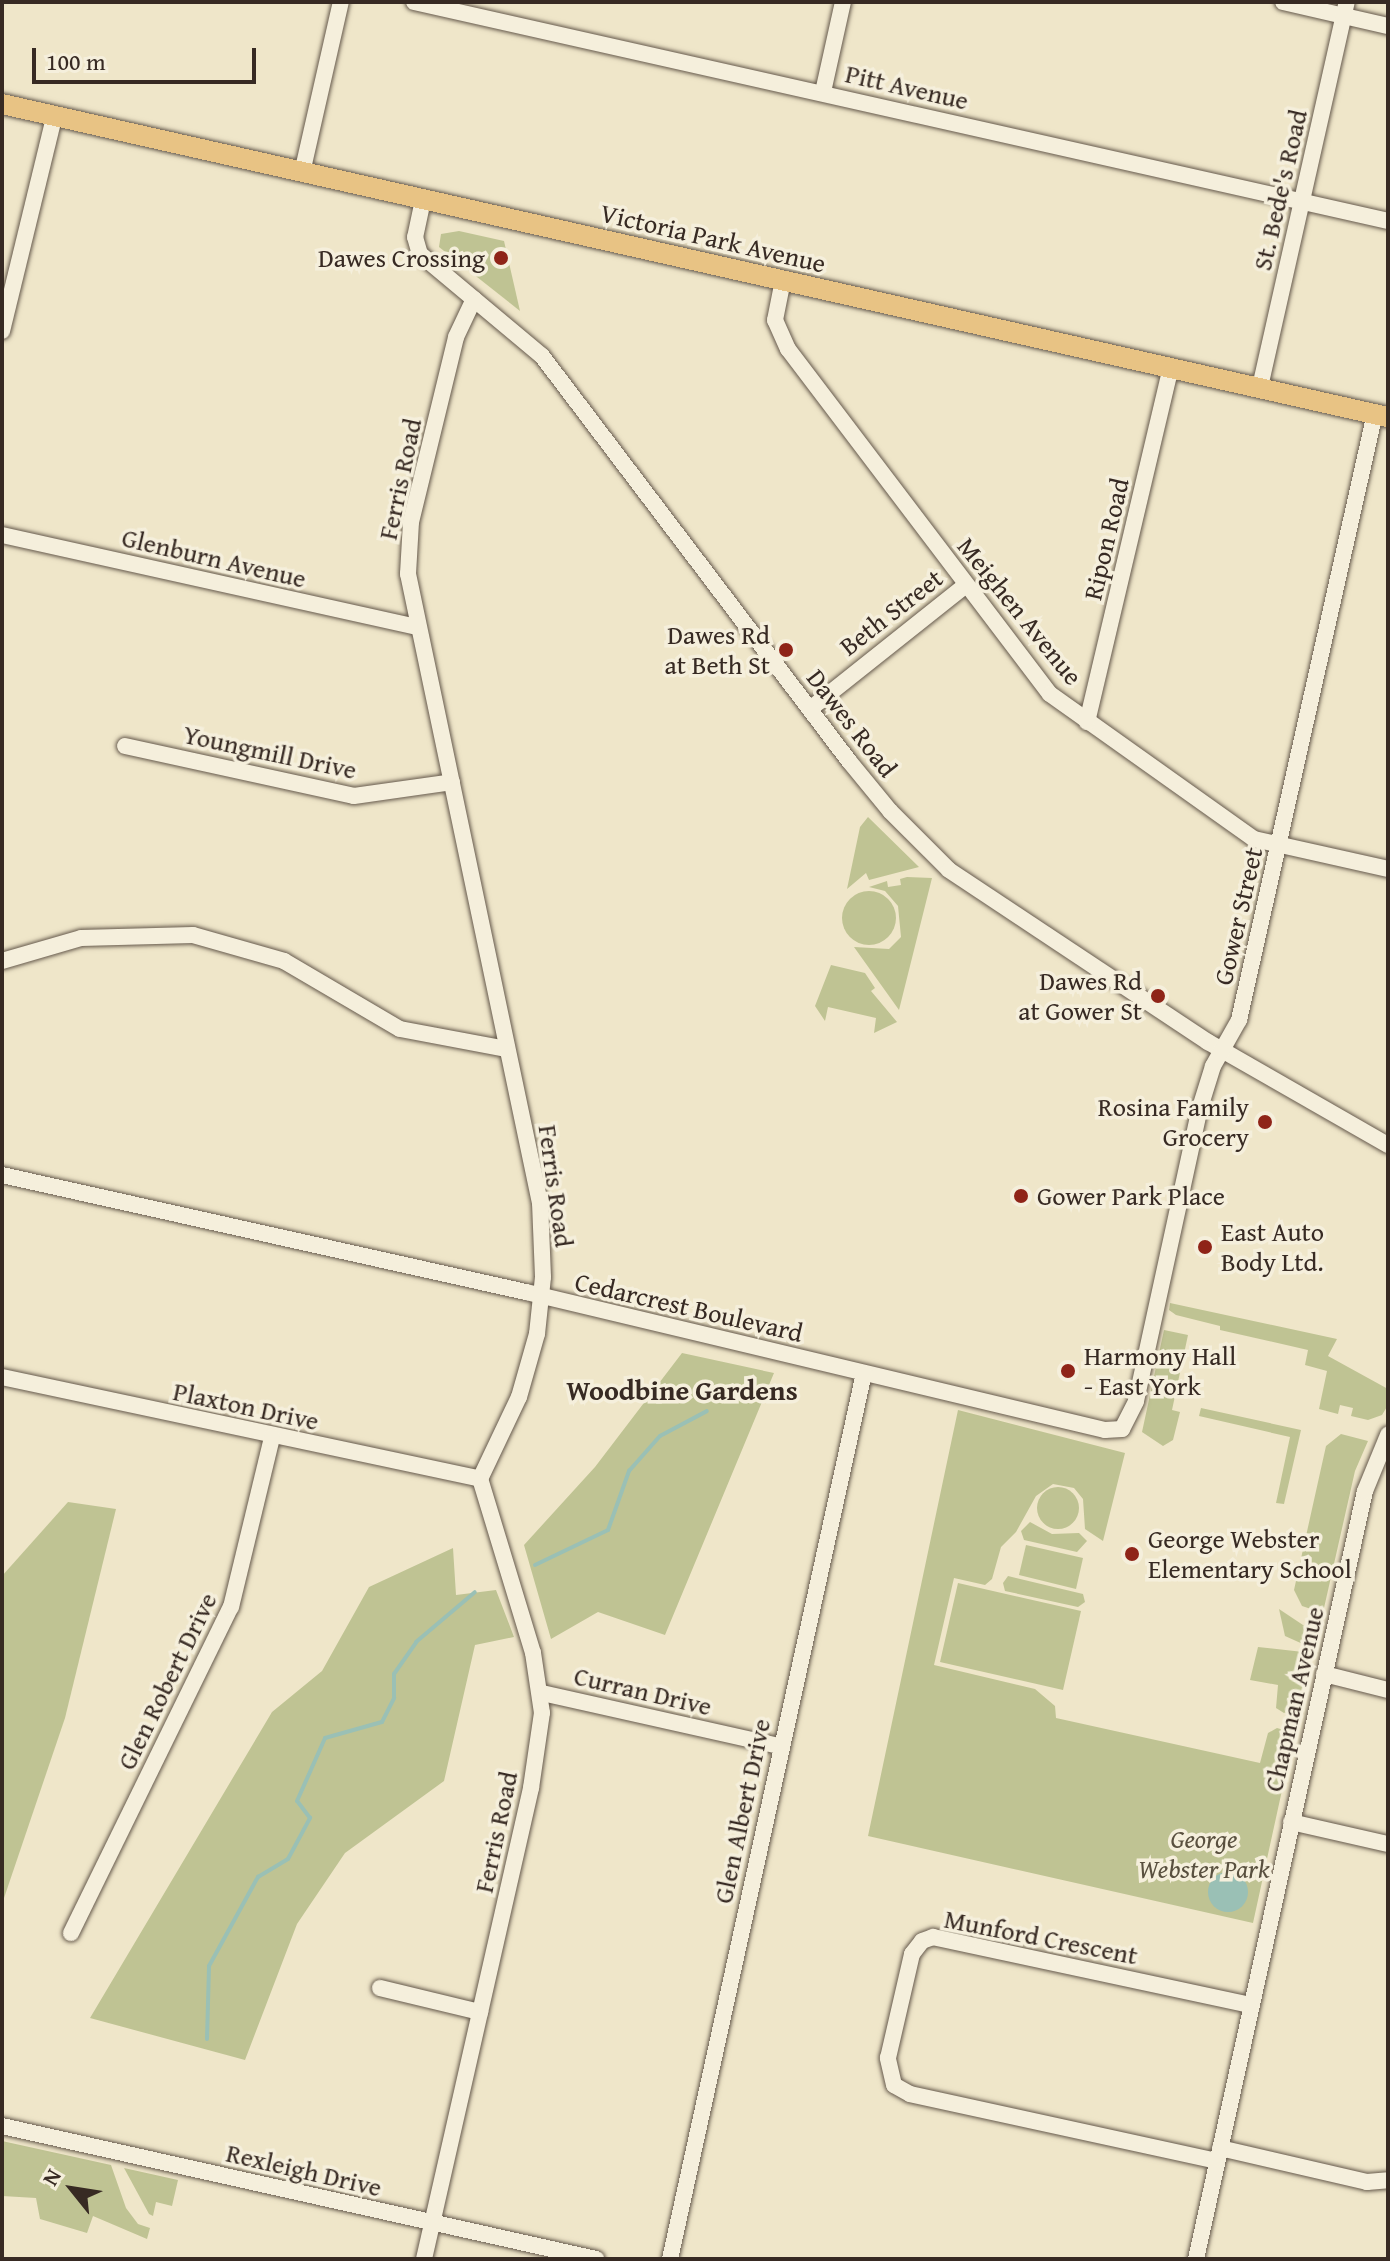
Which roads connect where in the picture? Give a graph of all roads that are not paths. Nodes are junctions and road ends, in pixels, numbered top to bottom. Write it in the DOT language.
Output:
graph roads {
  1 [pos="341,2"];
  2 [pos="414,2"];
  3 [pos="843,2"];
  4 [pos="1283,2"];
  5 [pos="1345,9"];
  6 [pos="1388,26"];
  7 [pos="823,92"];
  8 [pos="2,106"];
  9 [pos="54,117"];
  10 [pos="302,173"];
  11 [pos="423,200"];
  12 [pos="1303,202"];
  13 [pos="1388,221"];
  14 [pos="783,280"];
  15 [pos="474,299"];
  16 [pos="2,331"];
  17 [pos="1171,367"];
  18 [pos="1260,387"];
  19 [pos="1381,415"];
  20 [pos="2,535"];
  21 [pos="966,585"];
  22 [pos="417,627"];
  23 [pos="810,709"];
  24 [pos="1087,722"];
  25 [pos="125,746"];
  26 [pos="452,782"];
  27 [pos="1278,845"];
  28 [pos="1388,869"];
  29 [pos="2,961"];
  30 [pos="507,1049"];
  31 [pos="1223,1051"];
  32 [pos="1388,1145"];
  33 [pos="2,1175"];
  34 [pos="542,1296"];
  35 [pos="864,1373"];
  36 [pos="2,1377"];
  37 [pos="1127,1422"];
  38 [pos="1388,1435"];
  39 [pos="272,1437"];
  40 [pos="480,1479"];
  41 [pos="1324,1674"];
  42 [pos="1388,1690"];
  43 [pos="542,1693"];
  44 [pos="780,1746"];
  45 [pos="1291,1822"];
  46 [pos="1388,1844"];
  47 [pos="71,1933"];
  48 [pos="380,1988"];
  49 [pos="1249,2005"];
  50 [pos="480,2012"];
  51 [pos="2,2126"];
  52 [pos="1218,2154"];
  53 [pos="1388,2180"];
  54 [pos="432,2223"];
  55 [pos="424,2259"];
  56 [pos="596,2259"];
  57 [pos="670,2259"];
  58 [pos="1196,2259"];
  1 -- 10 [label="street"];
  2 -- 7 [label="street, Pitt Avenue"];
  3 -- 7 [label="street"];
  4 -- 5 [label="street"];
  5 -- 6 [label="street"];
  5 -- 12 [label="street, St. Bede's Road"];
  7 -- 12 [label="street, Pitt Avenue"];
  8 -- 9 [label="main road, Victoria Park Avenue"];
  9 -- 10 [label="main road, Victoria Park Avenue"];
  9 -- 16 [label="street"];
  10 -- 11 [label="main road, Victoria Park Avenue"];
  11 -- 14 [label="main road, Victoria Park Avenue"];
  11 -- 15 [label="street, Dawes Road"];
  12 -- 13 [label="street, Pitt Avenue"];
  12 -- 18 [label="street, St. Bede's Road"];
  14 -- 17 [label="main road, Victoria Park Avenue"];
  14 -- 21 [label="street, Meighen Avenue"];
  15 -- 22 [label="street, Ferris Road"];
  15 -- 23 [label="street, Dawes Road"];
  17 -- 18 [label="main road, Victoria Park Avenue"];
  17 -- 24 [label="street, Ripon Road"];
  18 -- 19 [label="main road, Victoria Park Avenue"];
  19 -- 27 [label="street, Gower Street"];
  20 -- 22 [label="street, Glenburn Avenue"];
  21 -- 23 [label="street, Beth Street"];
  21 -- 24 [label="street, Meighen Avenue"];
  22 -- 26 [label="street, Ferris Road"];
  23 -- 31 [label="street, Dawes Road"];
  24 -- 27 [label="street, Meighen Avenue"];
  25 -- 26 [label="street, Youngmill Drive"];
  26 -- 30 [label="street, Ferris Road"];
  27 -- 28 [label="street, Meighen Avenue"];
  27 -- 31 [label="street, Gower Street"];
  29 -- 30 [label="street"];
  30 -- 34 [label="street, Ferris Road"];
  31 -- 32 [label="street, Dawes Road"];
  31 -- 37 [label="street, Gower Street"];
  33 -- 34 [label="street, Cedarcrest Boulevard"];
  34 -- 35 [label="street, Cedarcrest Boulevard"];
  34 -- 40 [label="street, Ferris Road"];
  35 -- 37 [label="street, Cedarcrest Boulevard"];
  35 -- 44 [label="street, Glen Albert Drive"];
  36 -- 39 [label="street, Plaxton Drive"];
  38 -- 41 [label="street, Chapman Avenue"];
  39 -- 40 [label="street, Plaxton Drive"];
  39 -- 47 [label="street, Glen Robert Drive"];
  40 -- 43 [label="street, Ferris Road"];
  41 -- 42 [label="street"];
  41 -- 45 [label="street, Chapman Avenue"];
  43 -- 44 [label="street, Curran Drive"];
  43 -- 50 [label="street, Ferris Road"];
  44 -- 57 [label="street, Glen Albert Drive"];
  45 -- 46 [label="street"];
  45 -- 49 [label="street, Chapman Avenue"];
  48 -- 50 [label="street"];
  49 -- 52 [label="street, Chapman Avenue"];
  49 -- 52 [label="street, Munford Crescent"];
  50 -- 54 [label="street, Ferris Road"];
  51 -- 54 [label="street, Rexleigh Drive"];
  52 -- 53 [label="street"];
  52 -- 58 [label="street, Chapman Avenue"];
  54 -- 55 [label="street, Ferris Road"];
  54 -- 56 [label="street, Rexleigh Drive"];
}
